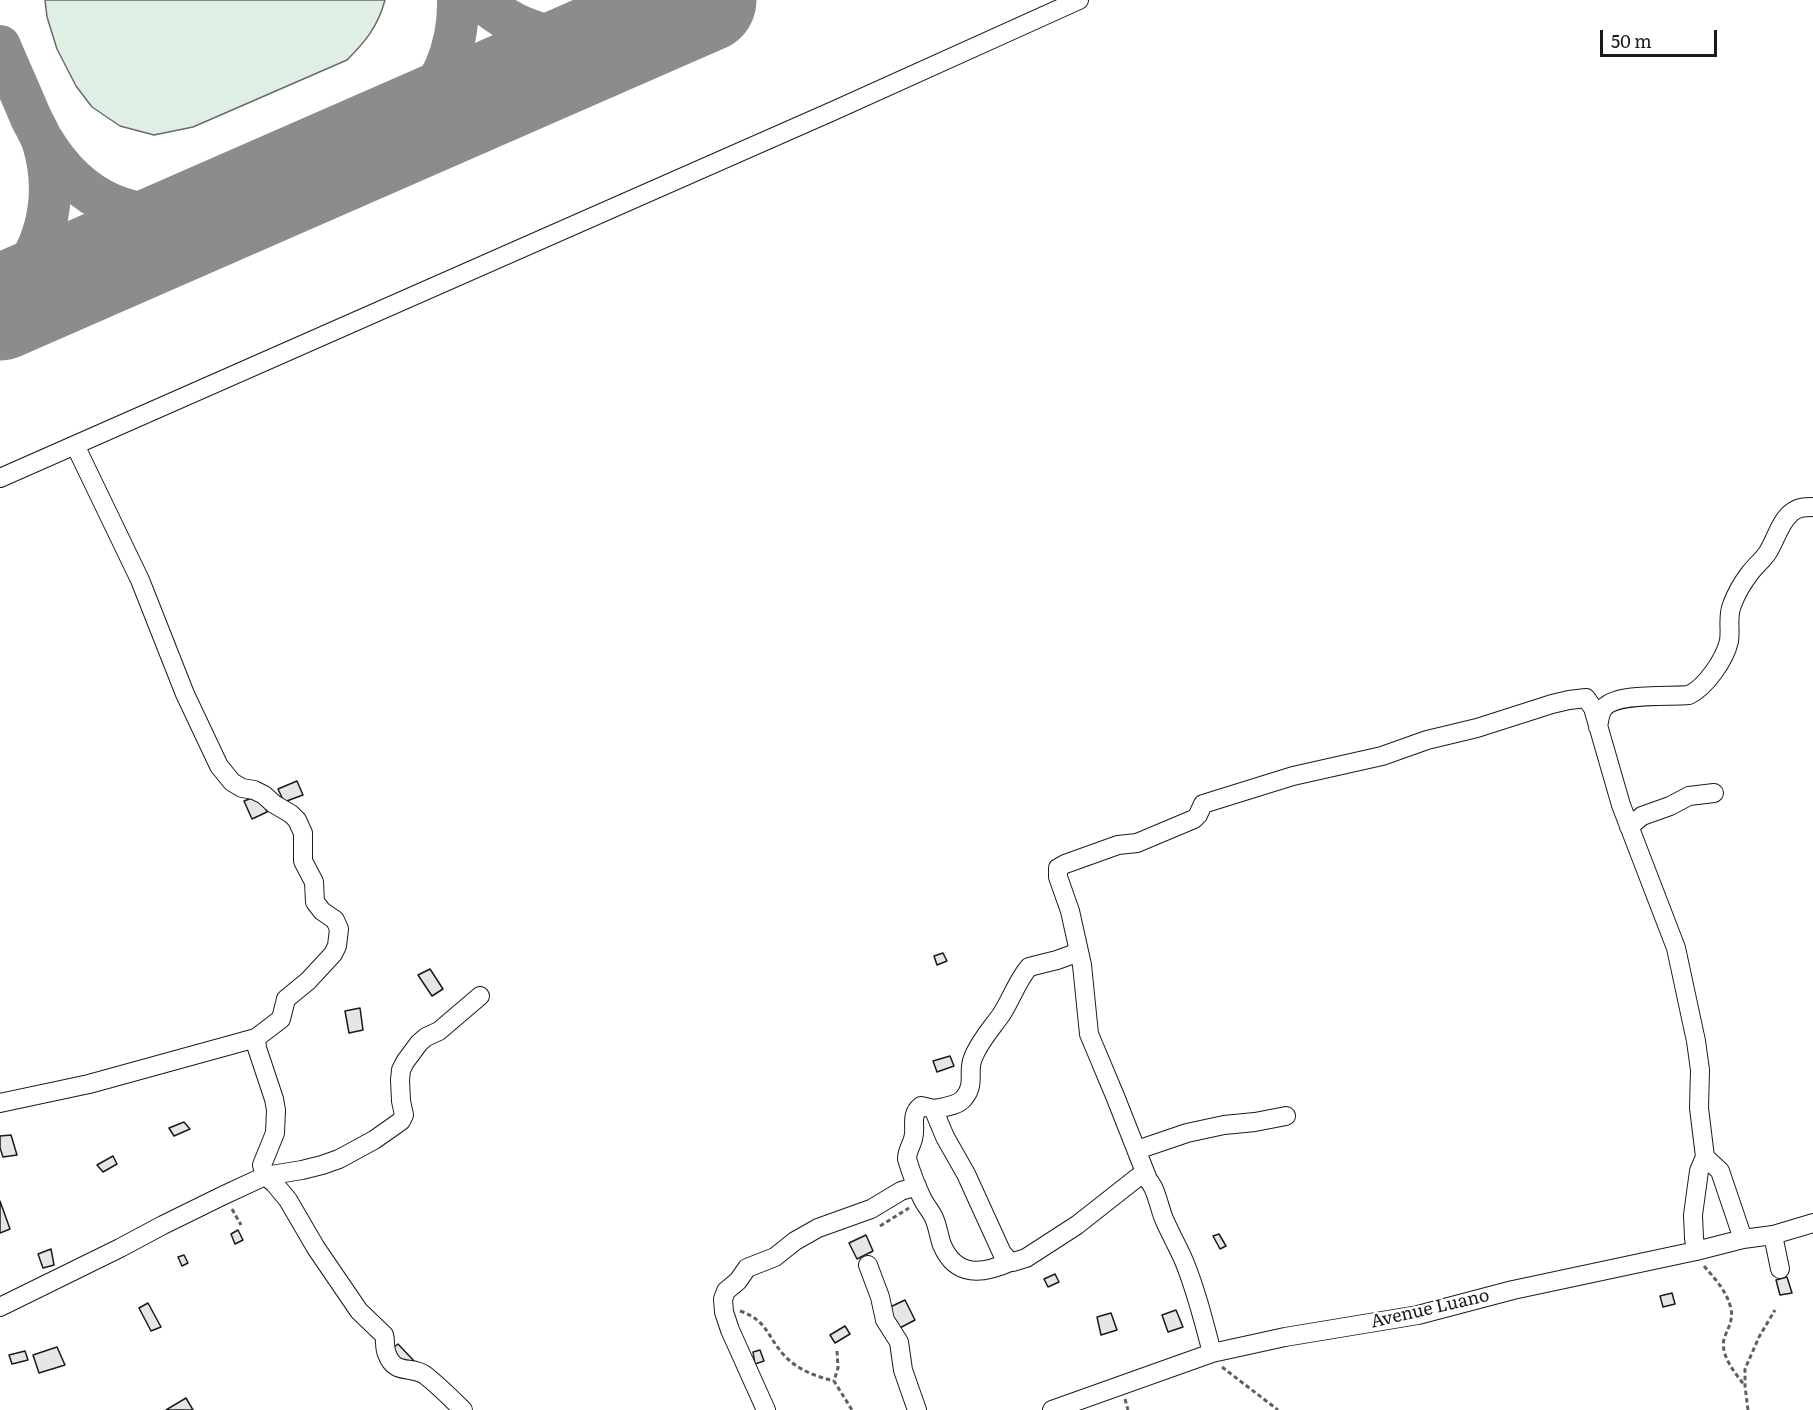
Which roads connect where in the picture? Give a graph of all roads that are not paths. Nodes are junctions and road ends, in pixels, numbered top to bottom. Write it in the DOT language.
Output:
graph roads {
  1 [pos="1079,0"];
  2 [pos="75,445"];
  3 [pos="0,478"];
  4 [pos="1813,507"];
  5 [pos="1598,727"];
  6 [pos="1714,793"];
  7 [pos="1629,827"];
  8 [pos="1079,952"];
  9 [pos="480,996"];
  10 [pos="256,1038"];
  11 [pos="0,1103"];
  12 [pos="934,1109"];
  13 [pos="1286,1116"];
  14 [pos="1137,1150"];
  15 [pos="1705,1157"];
  16 [pos="265,1176"];
  17 [pos="1147,1178"];
  18 [pos="920,1193"];
  19 [pos="1813,1223"];
  20 [pos="1773,1235"];
  21 [pos="1743,1239"];
  22 [pos="1696,1251"];
  23 [pos="1010,1262"];
  24 [pos="868,1264"];
  25 [pos="1780,1269"];
  26 [pos="0,1307"];
  27 [pos="1212,1353"];
  28 [pos="463,1410"];
  29 [pos="766,1410"];
  30 [pos="917,1410"];
  31 [pos="1052,1410"];
  1 -- 2 [label="street"];
  2 -- 3 [label="street"];
  2 -- 10 [label="street"];
  4 -- 5 [label="street"];
  5 -- 7 [label="street"];
  5 -- 8 [label="street"];
  6 -- 7 [label="street"];
  7 -- 15 [label="street"];
  8 -- 12 [label="street"];
  8 -- 14 [label="street"];
  9 -- 16 [label="street"];
  10 -- 11 [label="street"];
  10 -- 16 [label="street"];
  12 -- 18 [label="street"];
  12 -- 23 [label="street"];
  13 -- 14 [label="street"];
  14 -- 17 [label="street"];
  15 -- 21 [label="street"];
  15 -- 22 [label="street"];
  16 -- 26 [label="street"];
  16 -- 28 [label="street"];
  17 -- 23 [label="street"];
  17 -- 27 [label="street"];
  18 -- 23 [label="street"];
  18 -- 29 [label="street"];
  19 -- 20 [label="street, Avenue Luano"];
  20 -- 21 [label="street, Avenue Luano"];
  20 -- 25 [label="street"];
  21 -- 22 [label="street, Avenue Luano"];
  22 -- 27 [label="street, Avenue Luano"];
  24 -- 30 [label="street"];
  27 -- 31 [label="street, Avenue Luano"];
}
